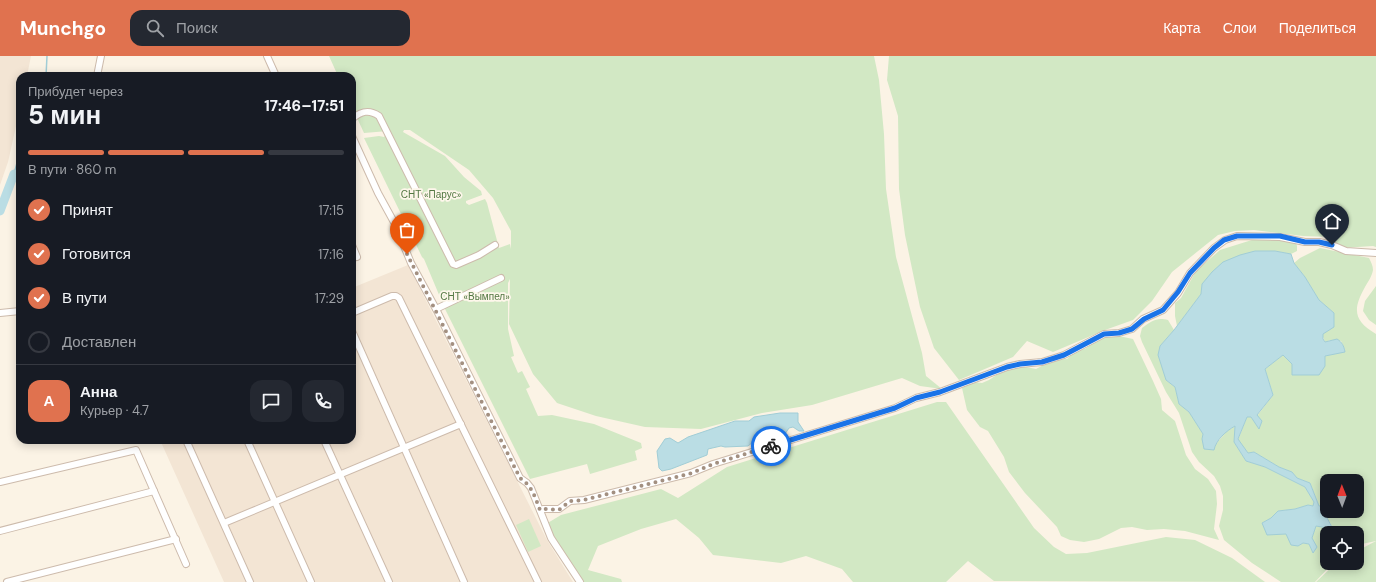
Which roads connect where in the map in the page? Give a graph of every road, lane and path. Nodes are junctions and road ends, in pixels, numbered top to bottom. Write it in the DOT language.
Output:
graph roads {
  1 [pos="101,56"];
  2 [pos="267,56"];
  3 [pos="98,72"];
  4 [pos="274,72"];
  5 [pos="356,116"];
  6 [pos="356,145"];
  7 [pos="494,245"];
  8 [pos="1376,252"];
  9 [pos="502,278"];
  10 [pos="436,309"];
  11 [pos="16,311"];
  12 [pos="356,311"];
  13 [pos="0,313"];
  14 [pos="356,340"];
  15 [pos="461,424"];
  16 [pos="188,444"];
  17 [pos="249,444"];
  18 [pos="326,444"];
  19 [pos="404,448"];
  20 [pos="340,475"];
  21 [pos="0,482"];
  22 [pos="154,491"];
  23 [pos="275,502"];
  24 [pos="540,510"];
  25 [pos="224,523"];
  26 [pos="0,531"];
  27 [pos="176,539"];
  28 [pos="186,564"];
  29 [pos="7,582"];
  30 [pos="250,582"];
  31 [pos="311,582"];
  32 [pos="389,582"];
  33 [pos="464,582"];
  34 [pos="538,582"];
  35 [pos="580,582"];
  1 -- 3 [label="street"];
  2 -- 4 [label="street"];
  5 -- 7 [label="street"];
  6 -- 10 [label="street"];
  8 -- 24 [label="street"];
  9 -- 10 [label="street"];
  10 -- 24 [label="street"];
  11 -- 13 [label="street"];
  12 -- 15 [label="street"];
  14 -- 19 [label="street"];
  15 -- 19 [label="street"];
  15 -- 34 [label="street"];
  16 -- 25 [label="street"];
  17 -- 23 [label="street"];
  18 -- 20 [label="street"];
  19 -- 20 [label="street"];
  19 -- 33 [label="street"];
  20 -- 23 [label="street"];
  20 -- 32 [label="street"];
  21 -- 22 [label="street"];
  22 -- 26 [label="street"];
  22 -- 27 [label="street"];
  23 -- 25 [label="street"];
  23 -- 31 [label="street"];
  24 -- 35 [label="street"];
  25 -- 30 [label="street"];
  27 -- 28 [label="street"];
  27 -- 29 [label="street"];
}
